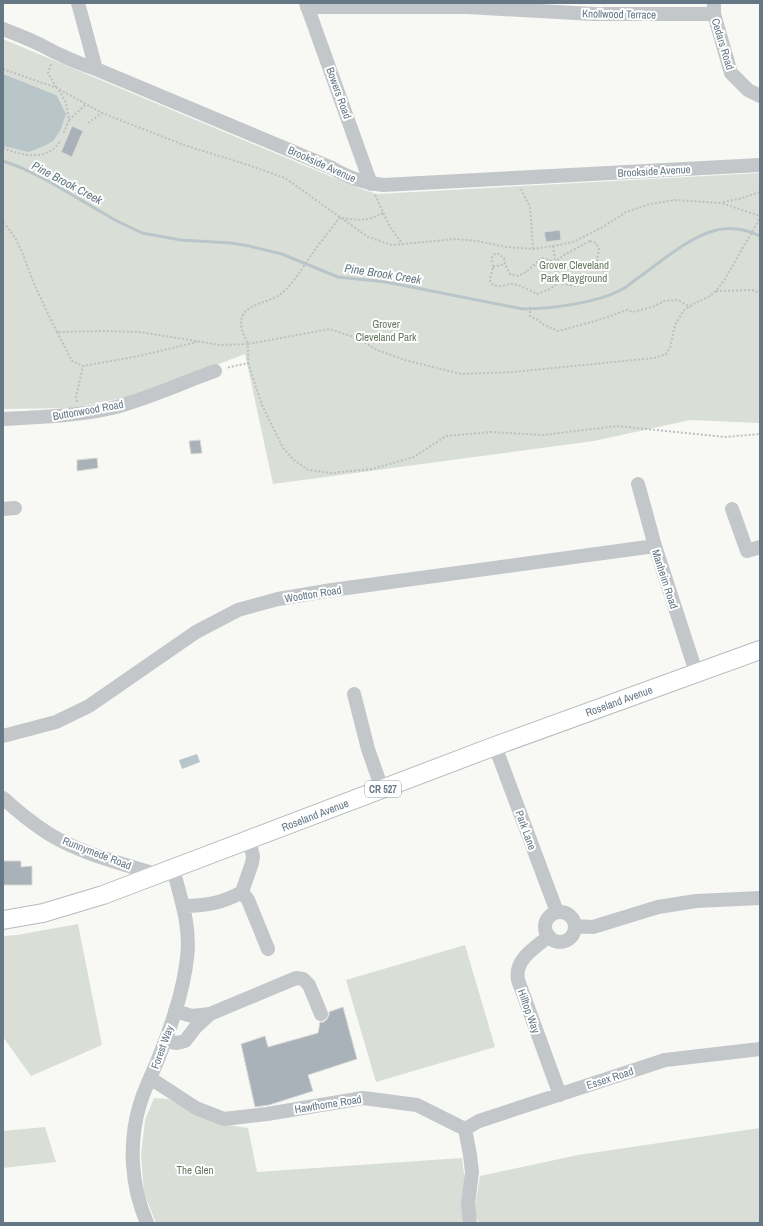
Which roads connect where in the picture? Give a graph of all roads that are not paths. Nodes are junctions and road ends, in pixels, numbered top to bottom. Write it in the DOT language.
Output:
graph roads {
  1 [pos="78,3"];
  2 [pos="307,5"];
  3 [pos="467,5"];
  4 [pos="714,9"];
  5 [pos="3,29"];
  6 [pos="96,69"];
  7 [pos="760,96"];
  8 [pos="760,165"];
  9 [pos="373,189"];
  10 [pos="215,371"];
  11 [pos="3,419"];
  12 [pos="638,484"];
  13 [pos="732,509"];
  14 [pos="655,546"];
  15 [pos="760,547"];
  16 [pos="760,650"];
  17 [pos="696,672"];
  18 [pos="354,694"];
  19 [pos="3,736"];
  20 [pos="495,746"];
  21 [pos="382,790"];
  22 [pos="3,798"];
  23 [pos="249,840"];
  24 [pos="164,872"];
  25 [pos="242,892"];
  26 [pos="760,898"];
  27 [pos="183,906"];
  28 [pos="557,912"];
  29 [pos="3,920"];
  30 [pos="575,926"];
  31 [pos="549,936"];
  32 [pos="268,949"];
  33 [pos="175,1011"];
  34 [pos="210,1014"];
  35 [pos="321,1014"];
  36 [pos="165,1041"];
  37 [pos="760,1049"];
  38 [pos="150,1078"];
  39 [pos="560,1095"];
  40 [pos="465,1129"];
  41 [pos="146,1223"];
  42 [pos="470,1223"];
  1 -- 6 [label="street"];
  2 -- 3 [label="street, Knollwood Terrace"];
  2 -- 9 [label="street, Bowers Road"];
  3 -- 4 [label="street, Knollwood Terrace"];
  4 -- 7 [label="street, Cedars Road"];
  5 -- 6 [label="street, Brookside Avenue"];
  6 -- 9 [label="street, Brookside Avenue"];
  8 -- 9 [label="street, Brookside Avenue"];
  10 -- 11 [label="street, Buttonwood Road"];
  12 -- 14 [label="street, Manheim Road"];
  13 -- 15 [label="street"];
  14 -- 17 [label="street, Manheim Road"];
  14 -- 19 [label="street, Wootton Road"];
  16 -- 17 [label="main road, Roseland Avenue / CR 527"];
  17 -- 20 [label="main road, Roseland Avenue / CR 527"];
  18 -- 21 [label="street"];
  20 -- 21 [label="main road, Roseland Avenue / CR 527"];
  20 -- 28 [label="street, Park Lane"];
  21 -- 23 [label="main road, Roseland Avenue / CR 527"];
  22 -- 24 [label="street, Runnymede Road"];
  23 -- 24 [label="main road, Roseland Avenue / CR 527"];
  23 -- 25 [label="street"];
  24 -- 27 [label="street, Forest Way"];
  24 -- 29 [label="main road, Roseland Avenue / CR 527"];
  25 -- 27 [label="street"];
  25 -- 32 [label="street"];
  26 -- 30 [label="street"];
  27 -- 33 [label="street, Forest Way"];
  28 -- 30 [label="street"];
  28 -- 31 [label="street"];
  30 -- 31 [label="street"];
  31 -- 39 [label="street, Hilltop Way"];
  33 -- 34 [label="street"];
  33 -- 36 [label="street, Forest Way"];
  34 -- 35 [label="street"];
  34 -- 36 [label="street"];
  36 -- 38 [label="street, Forest Way"];
  37 -- 39 [label="street, Essex Road"];
  38 -- 40 [label="street, Hawthorne Road"];
  38 -- 41 [label="street, Forest Way"];
  39 -- 40 [label="street, Essex Road"];
  40 -- 42 [label="street"];
}
